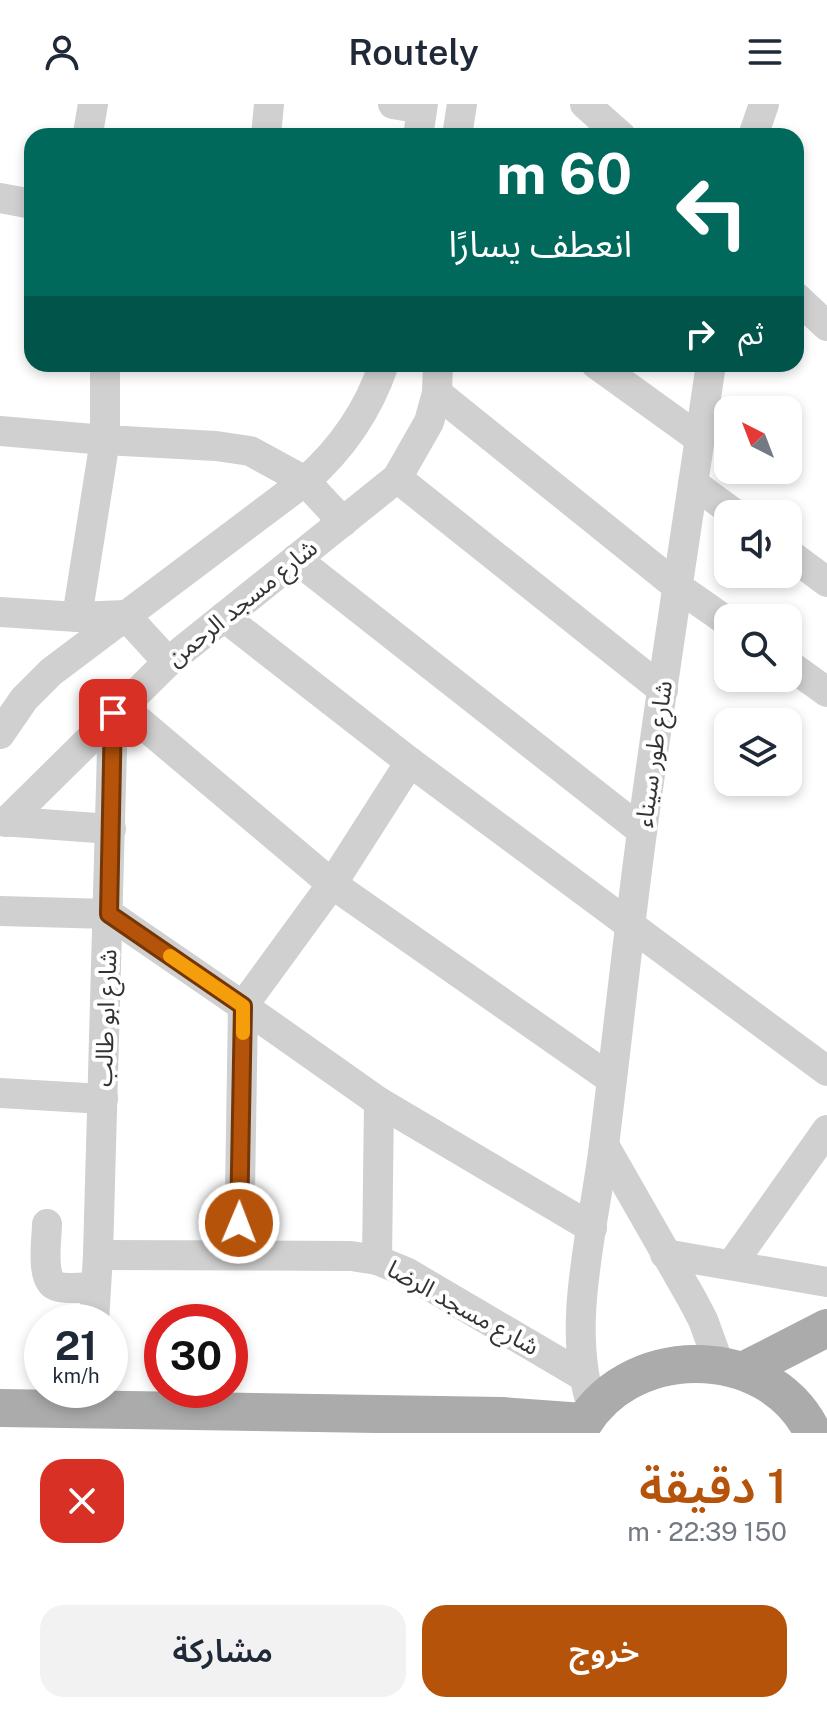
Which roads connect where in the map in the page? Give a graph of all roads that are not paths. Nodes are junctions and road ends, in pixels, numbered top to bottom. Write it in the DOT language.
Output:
graph roads {
  1 [pos="269,104"];
  2 [pos="462,104"];
  3 [pos="585,104"];
  4 [pos="267,128"];
  5 [pos="458,128"];
  6 [pos="606,128"];
  7 [pos="0,198"];
  8 [pos="24,202"];
  9 [pos="804,304"];
  10 [pos="827,326"];
  11 [pos="105,372"];
  12 [pos="381,372"];
  13 [pos="607,372"];
  14 [pos="710,372"];
  15 [pos="438,378"];
  16 [pos="0,431"];
  17 [pos="700,439"];
  18 [pos="105,440"];
  19 [pos="397,478"];
  20 [pos="305,481"];
  21 [pos="693,483"];
  22 [pos="716,500"];
  23 [pos="343,522"];
  24 [pos="296,559"];
  25 [pos="802,563"];
  26 [pos="827,582"];
  27 [pos="678,587"];
  28 [pos="0,612"];
  29 [pos="714,612"];
  30 [pos="125,615"];
  31 [pos="77,617"];
  32 [pos="224,617"];
  33 [pos="168,662"];
  34 [pos="802,674"];
  35 [pos="663,690"];
  36 [pos="827,692"];
  37 [pos="117,709"];
  38 [pos="0,734"];
  39 [pos="410,762"];
  40 [pos="3,822"];
  41 [pos="111,829"];
  42 [pos="642,831"];
  43 [pos="332,884"];
  44 [pos="0,911"];
  45 [pos="109,914"];
  46 [pos="631,925"];
  47 [pos="243,1006"];
  48 [pos="827,1071"];
  49 [pos="611,1079"];
  50 [pos="0,1093"];
  51 [pos="103,1099"];
  52 [pos="379,1102"];
  53 [pos="827,1130"];
  54 [pos="604,1145"];
  55 [pos="47,1224"];
  56 [pos="592,1228"];
  57 [pos="239,1254"];
  58 [pos="665,1254"];
  59 [pos="98,1255"];
  60 [pos="377,1260"];
  61 [pos="732,1264"];
  62 [pos="827,1282"];
  63 [pos="96,1287"];
  64 [pos="95,1304"];
  65 [pos="827,1328"];
  66 [pos="731,1368"];
  67 [pos="128,1402"];
  68 [pos="24,1406"];
  69 [pos="0,1408"];
  70 [pos="584,1410"];
  71 [pos="813,1433"];
  1 -- 4 [label="street"];
  2 -- 5 [label="street"];
  3 -- 6 [label="street"];
  7 -- 8 [label="street"];
  9 -- 10 [label="street"];
  11 -- 18 [label="street"];
  12 -- 20 [label="street"];
  13 -- 17 [label="street"];
  14 -- 17 [label="street, شارع طور سيناء"];
  15 -- 19 [label="street, شارع مسجد الرحمن"];
  15 -- 27 [label="street"];
  16 -- 18 [label="street"];
  17 -- 21 [label="street, شارع طور سيناء"];
  18 -- 20 [label="street"];
  18 -- 31 [label="street"];
  19 -- 23 [label="street, شارع مسجد الرحمن"];
  19 -- 35 [label="street"];
  20 -- 23 [label="street"];
  20 -- 30 [label="street"];
  21 -- 22 [label="street"];
  21 -- 27 [label="street, شارع طور سيناء"];
  23 -- 24 [label="street, شارع مسجد الرحمن"];
  24 -- 32 [label="street, شارع مسجد الرحمن"];
  24 -- 42 [label="street"];
  25 -- 26 [label="street"];
  27 -- 29 [label="street"];
  27 -- 35 [label="street, شارع طور سيناء"];
  28 -- 31 [label="street"];
  30 -- 31 [label="street"];
  30 -- 33 [label="street"];
  30 -- 38 [label="street"];
  32 -- 33 [label="street, شارع مسجد الرحمن"];
  32 -- 39 [label="street"];
  33 -- 37 [label="street, شارع مسجد الرحمن"];
  34 -- 36 [label="street"];
  35 -- 42 [label="street, شارع طور سيناء"];
  37 -- 40 [label="street, شارع مسجد الرحمن"];
  37 -- 41 [label="street, شارع ابو طالب"];
  37 -- 43 [label="street"];
  39 -- 43 [label="street"];
  39 -- 46 [label="street"];
  40 -- 41 [label="street"];
  41 -- 45 [label="street, شارع ابو طالب"];
  42 -- 46 [label="street, شارع طور سيناء"];
  43 -- 47 [label="street"];
  43 -- 49 [label="street"];
  44 -- 45 [label="street"];
  45 -- 47 [label="street"];
  45 -- 51 [label="street, شارع ابو طالب"];
  46 -- 48 [label="street"];
  46 -- 49 [label="street, شارع طور سيناء"];
  47 -- 52 [label="street"];
  47 -- 57 [label="street"];
  49 -- 54 [label="street, شارع طور سيناء"];
  50 -- 51 [label="street"];
  51 -- 59 [label="street, شارع ابو طالب"];
  52 -- 56 [label="street"];
  52 -- 60 [label="street"];
  53 -- 61 [label="street"];
  54 -- 56 [label="street, شارع طور سيناء"];
  54 -- 58 [label="street"];
  55 -- 63 [label="street"];
  56 -- 70 [label="street, شارع طور سيناء"];
  57 -- 59 [label="street, شارع مسجد الرضا"];
  57 -- 60 [label="street, شارع مسجد الرضا"];
  58 -- 61 [label="street"];
  58 -- 66 [label="street"];
  59 -- 63 [label="street, شارع ابو طالب"];
  60 -- 70 [label="street, شارع مسجد الرضا"];
  61 -- 62 [label="street"];
  63 -- 64 [label="street, شارع ابو طالب"];
  65 -- 66 [label="main road"];
  66 -- 70 [label="main road"];
  66 -- 71 [label="main road"];
  67 -- 70 [label="main road"];
  68 -- 69 [label="main road"];
}
